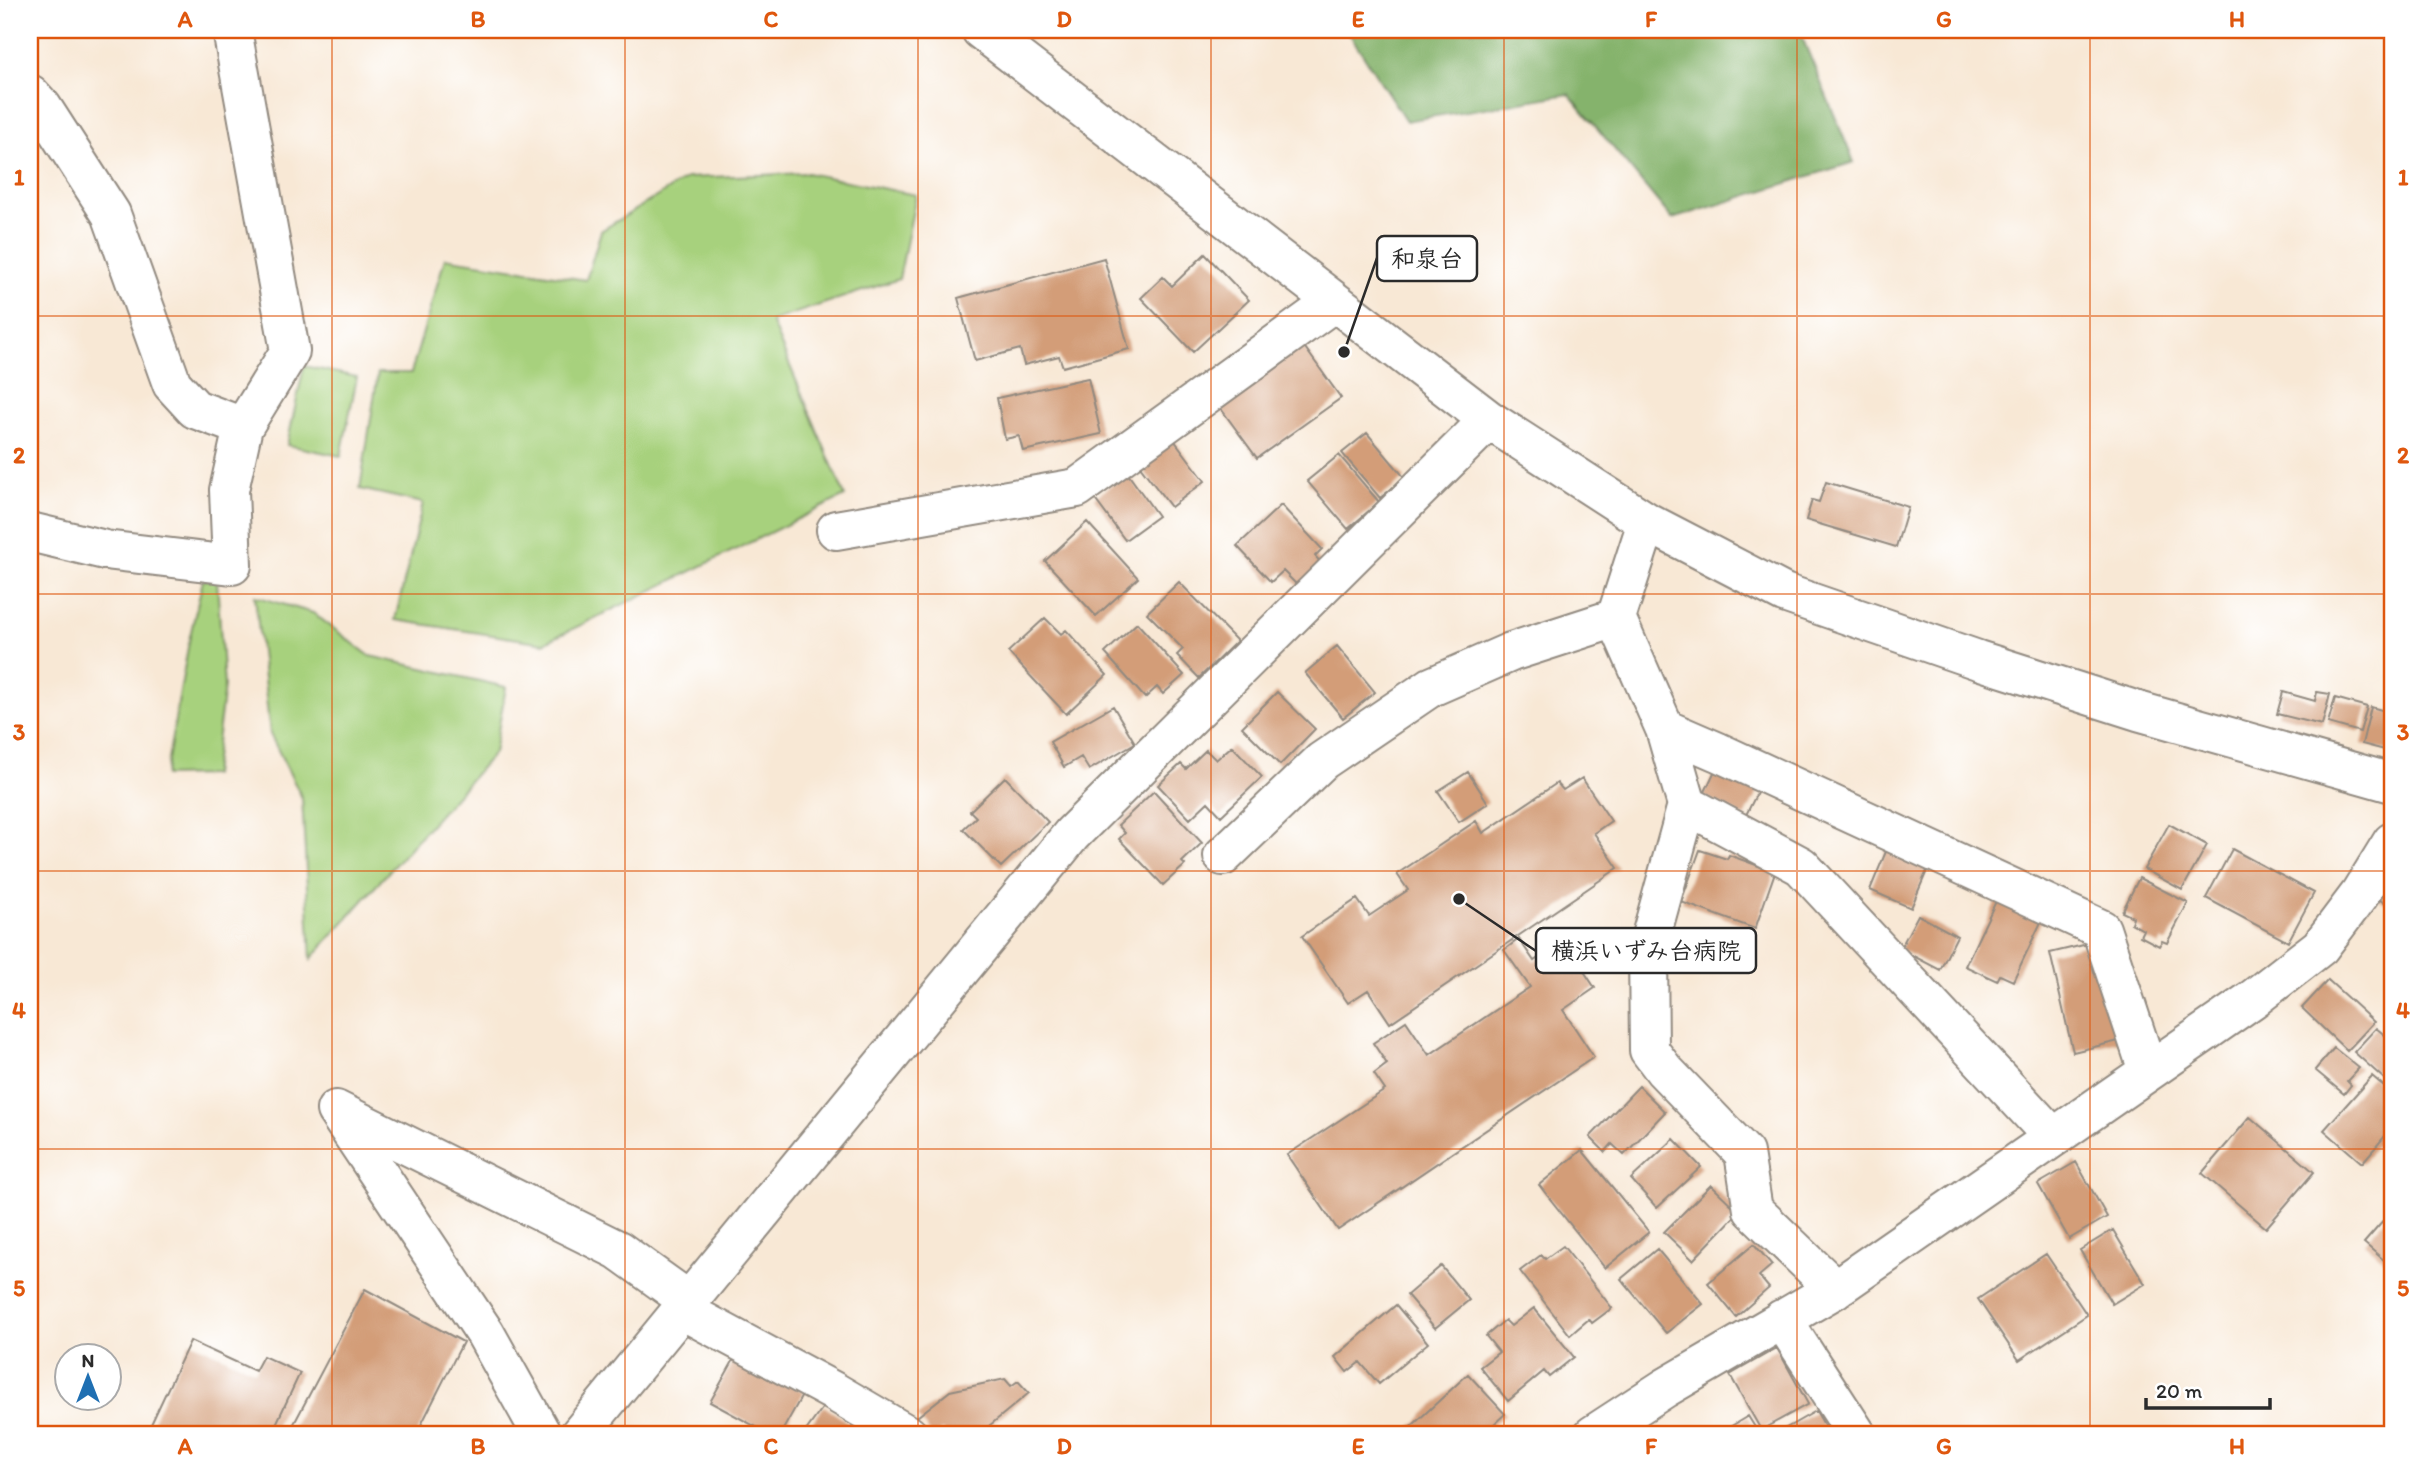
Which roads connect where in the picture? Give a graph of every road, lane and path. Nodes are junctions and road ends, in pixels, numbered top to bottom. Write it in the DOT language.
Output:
graph roads {
  1 [pos="232,30"];
  2 [pos="981,30"];
  3 [pos="30,94"];
  4 [pos="1334,302"];
  5 [pos="1489,420"];
  6 [pos="243,427"];
  7 [pos="1647,523"];
  8 [pos="836,530"];
  9 [pos="30,532"];
  10 [pos="1616,618"];
  11 [pos="1665,729"];
  12 [pos="2392,783"];
  13 [pos="1687,805"];
  14 [pos="2392,842"];
  15 [pos="1223,856"];
  16 [pos="2148,1071"];
  17 [pos="2053,1137"];
  18 [pos="1835,1289"];
  19 [pos="686,1306"];
  20 [pos="1782,1320"];
  21 [pos="542,1435"];
  22 [pos="579,1435"];
  23 [pos="908,1435"];
  24 [pos="1593,1435"];
  25 [pos="1857,1435"];
  1 -- 6 [label="street"];
  2 -- 4 [label="street"];
  3 -- 6 [label="street"];
  4 -- 5 [label="street"];
  4 -- 8 [label="street"];
  5 -- 7 [label="street"];
  5 -- 19 [label="street"];
  6 -- 9 [label="street"];
  7 -- 10 [label="street"];
  7 -- 12 [label="street"];
  10 -- 11 [label="street"];
  10 -- 15 [label="street"];
  11 -- 13 [label="street"];
  11 -- 16 [label="street"];
  13 -- 17 [label="street"];
  13 -- 18 [label="street"];
  14 -- 16 [label="street"];
  16 -- 17 [label="street"];
  17 -- 18 [label="street"];
  18 -- 20 [label="street"];
  19 -- 21 [label="street"];
  19 -- 22 [label="street"];
  19 -- 23 [label="street"];
  20 -- 24 [label="street"];
  20 -- 25 [label="street"];
}
